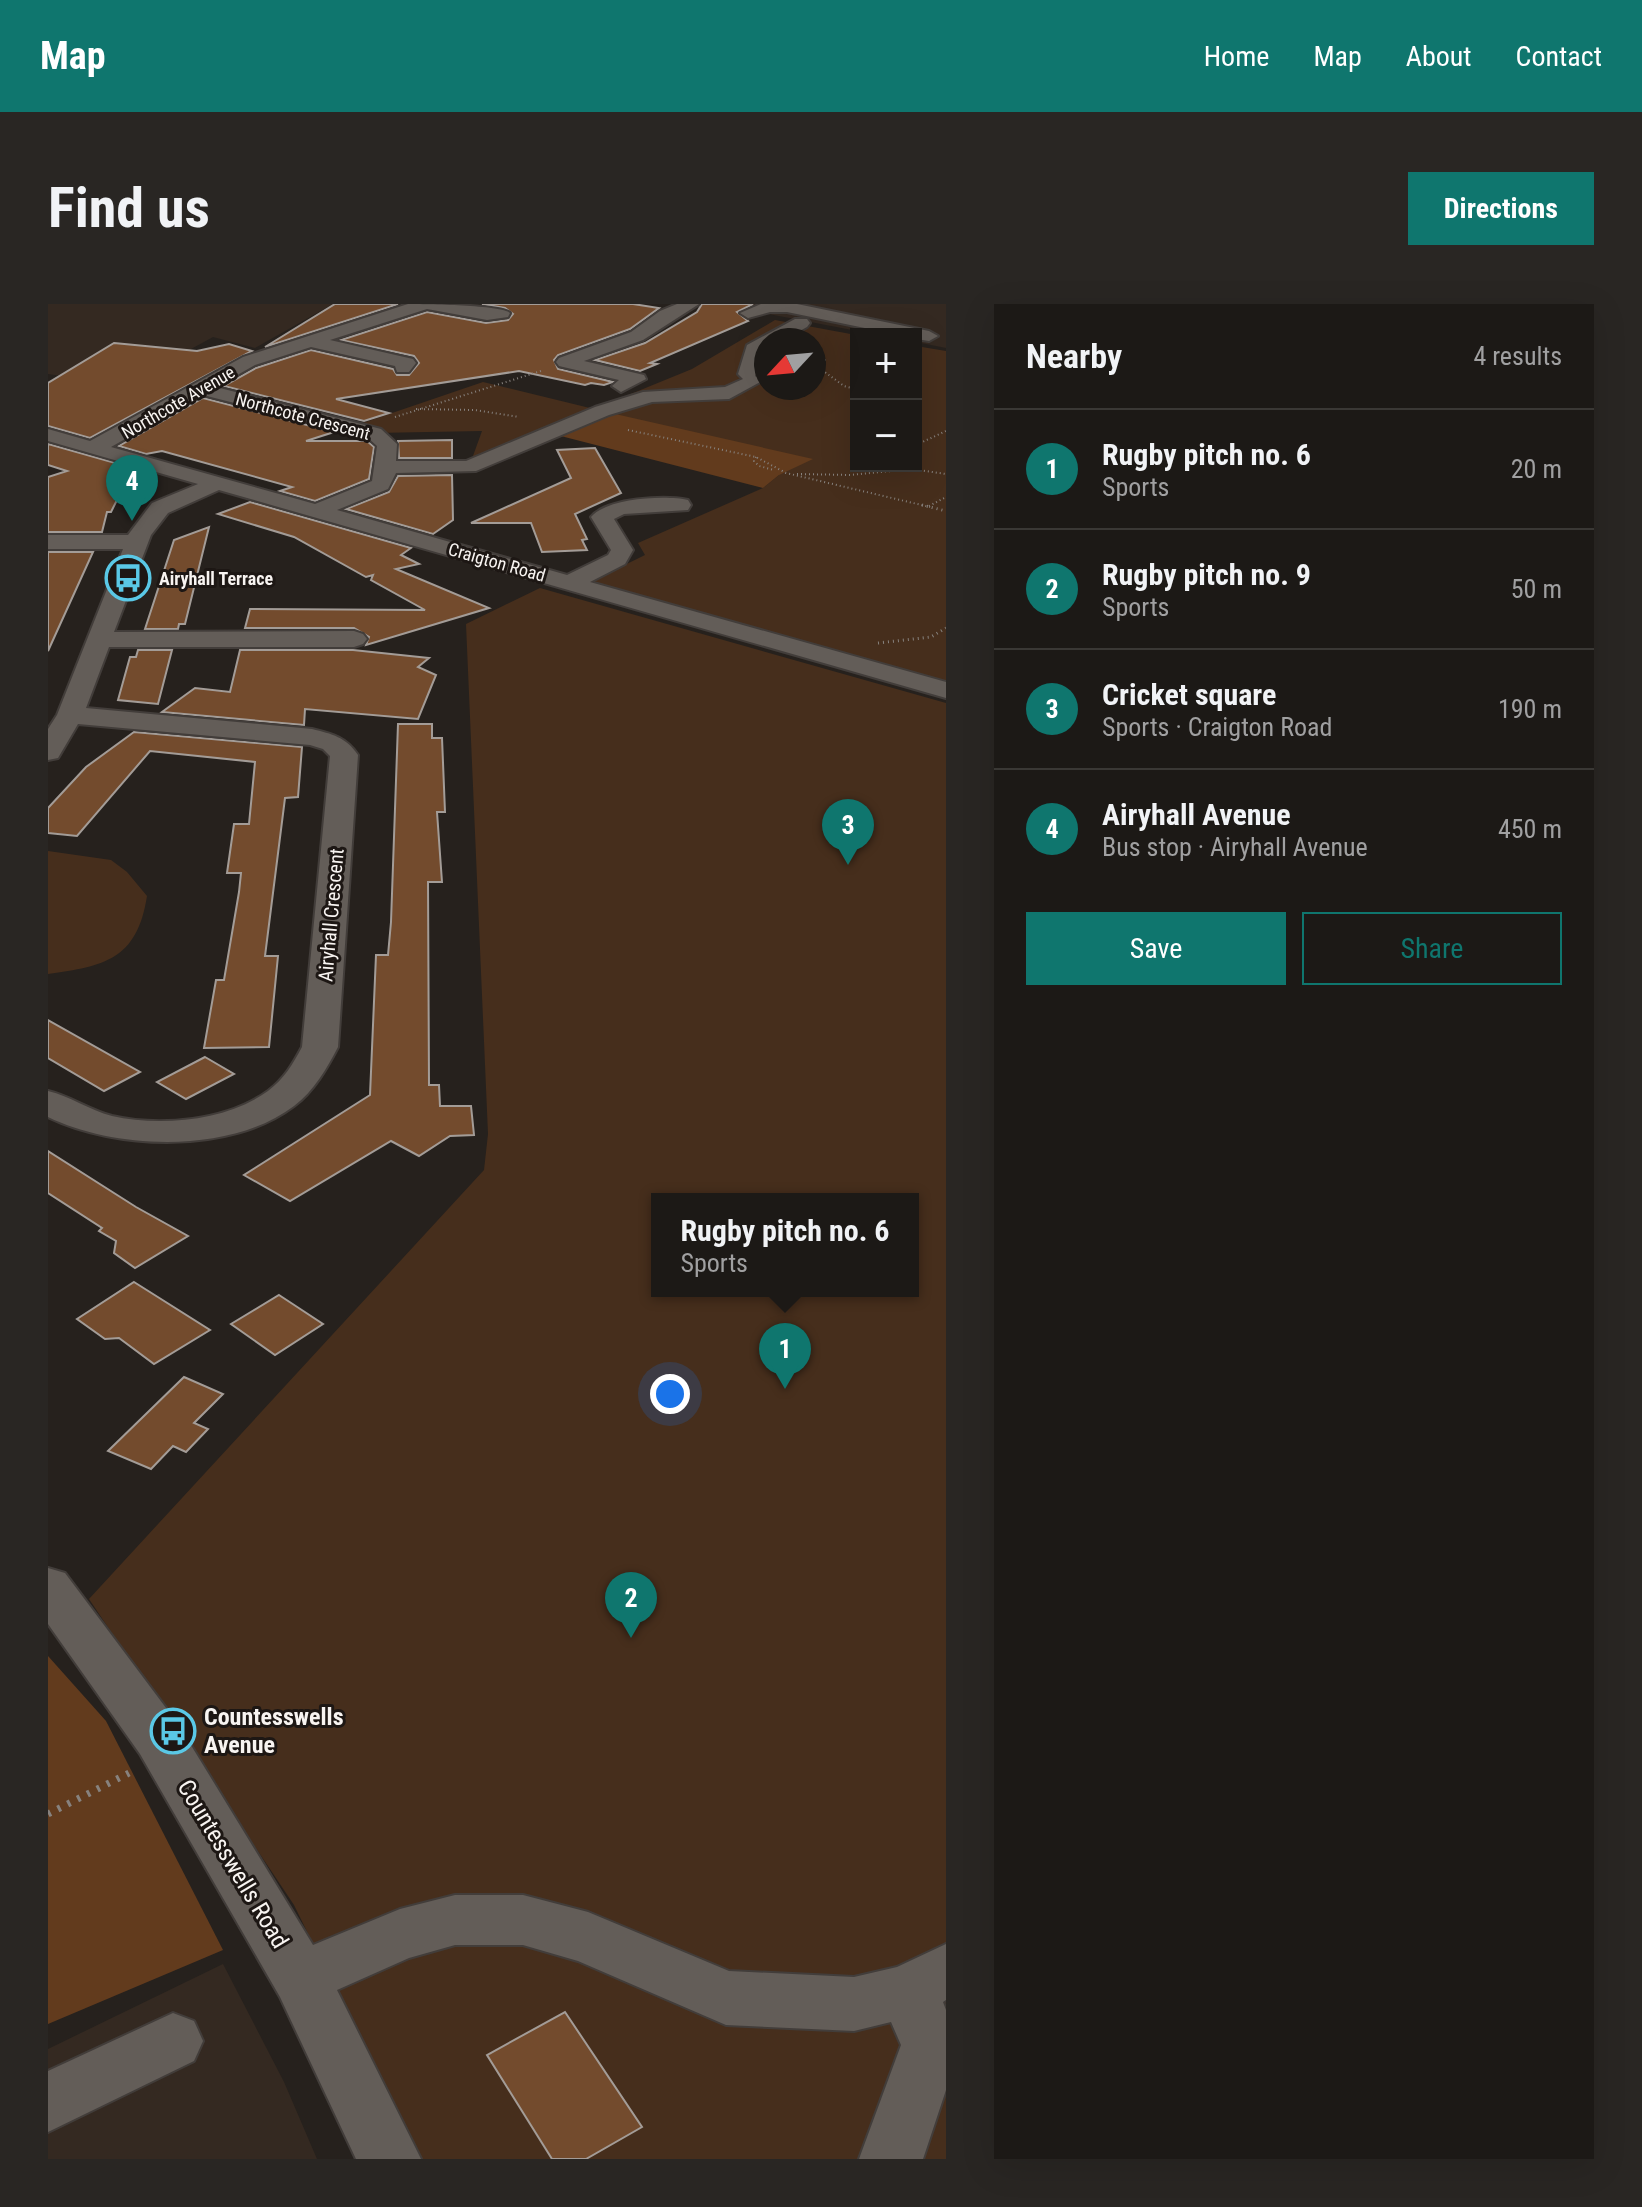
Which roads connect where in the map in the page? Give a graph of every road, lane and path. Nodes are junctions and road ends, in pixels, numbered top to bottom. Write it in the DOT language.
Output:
graph roads {
  1 [pos="426,304"];
  2 [pos="691,304"];
  3 [pos="724,309"];
  4 [pos="490,316"];
  5 [pos="801,323"];
  6 [pos="850,332"];
  7 [pos="923,340"];
  8 [pos="310,341"];
  9 [pos="946,351"];
  10 [pos="565,362"];
  11 [pos="593,362"];
  12 [pos="410,364"];
  13 [pos="826,373"];
  14 [pos="621,386"];
  15 [pos="850,388"];
  16 [pos="201,389"];
  17 [pos="416,409"];
  18 [pos="579,422"];
  19 [pos="360,429"];
  20 [pos="946,431"];
  21 [pos="48,435"];
  22 [pos="922,442"];
  23 [pos="91,447"];
  24 [pos="384,467"];
  25 [pos="922,469"];
  26 [pos="873,472"];
  27 [pos="946,474"];
  28 [pos="792,475"];
  29 [pos="218,483"];
  30 [pos="946,497"];
  31 [pos="680,505"];
  32 [pos="927,507"];
  33 [pos="316,511"];
  34 [pos="946,511"];
  35 [pos="48,542"];
  36 [pos="136,542"];
  37 [pos="571,582"];
  38 [pos="946,628"];
  39 [pos="354,639"];
  40 [pos="100,640"];
  41 [pos="834,658"];
  42 [pos="946,690"];
  43 [pos="70,715"];
  44 [pos="48,752"];
  45 [pos="48,1102"];
  46 [pos="48,1586"];
  47 [pos="159,1739"];
  48 [pos="48,1814"];
  49 [pos="301,1978"];
  50 [pos="927,1980"];
  51 [pos="173,2041"];
  52 [pos="938,2048"];
  53 [pos="48,2102"];
  54 [pos="389,2159"];
  55 [pos="891,2159"];
  1 -- 4 [label="street, Northcote Avenue"];
  1 -- 8 [label="street, Northcote Avenue"];
  2 -- 11 [label="street"];
  3 -- 5 [label="street"];
  3 -- 7 [label="street"];
  5 -- 6 [label="street"];
  5 -- 18 [label="street"];
  7 -- 9 [label="street"];
  8 -- 12 [label="street"];
  8 -- 16 [label="street, Northcote Avenue"];
  10 -- 11 [label="street"];
  10 -- 17 [label="path"];
  11 -- 14 [label="street"];
  13 -- 15 [label="path"];
  16 -- 19 [label="street, Northcote Crescent"];
  16 -- 23 [label="street, Northcote Avenue"];
  17 -- 18 [label="path"];
  17 -- 19 [label="path"];
  18 -- 24 [label="street"];
  18 -- 28 [label="path"];
  19 -- 24 [label="street, Northcote Crescent"];
  20 -- 22 [label="path"];
  21 -- 23 [label="street, Craigton Road"];
  23 -- 29 [label="street, Craigton Road"];
  24 -- 33 [label="street, Northcote Crescent"];
  25 -- 27 [label="path"];
  26 -- 28 [label="path"];
  28 -- 32 [label="path"];
  29 -- 33 [label="street, Craigton Road"];
  29 -- 36 [label="street"];
  30 -- 32 [label="path"];
  31 -- 37 [label="street"];
  32 -- 34 [label="path"];
  33 -- 37 [label="street, Craigton Road"];
  35 -- 36 [label="street"];
  36 -- 40 [label="street"];
  37 -- 41 [label="street, Craigton Road"];
  38 -- 41 [label="path"];
  39 -- 40 [label="street"];
  40 -- 43 [label="street"];
  41 -- 42 [label="street, Craigton Road"];
  43 -- 44 [label="street"];
  43 -- 45 [label="street, Airyhall Crescent"];
  46 -- 47 [label="street, Countesswells Road"];
  47 -- 48 [label="path"];
  47 -- 49 [label="street, Countesswells Road"];
  49 -- 50 [label="street"];
  49 -- 54 [label="street, Countesswells Road"];
  50 -- 52 [label="street"];
  51 -- 53 [label="street"];
  52 -- 55 [label="street"];
}
